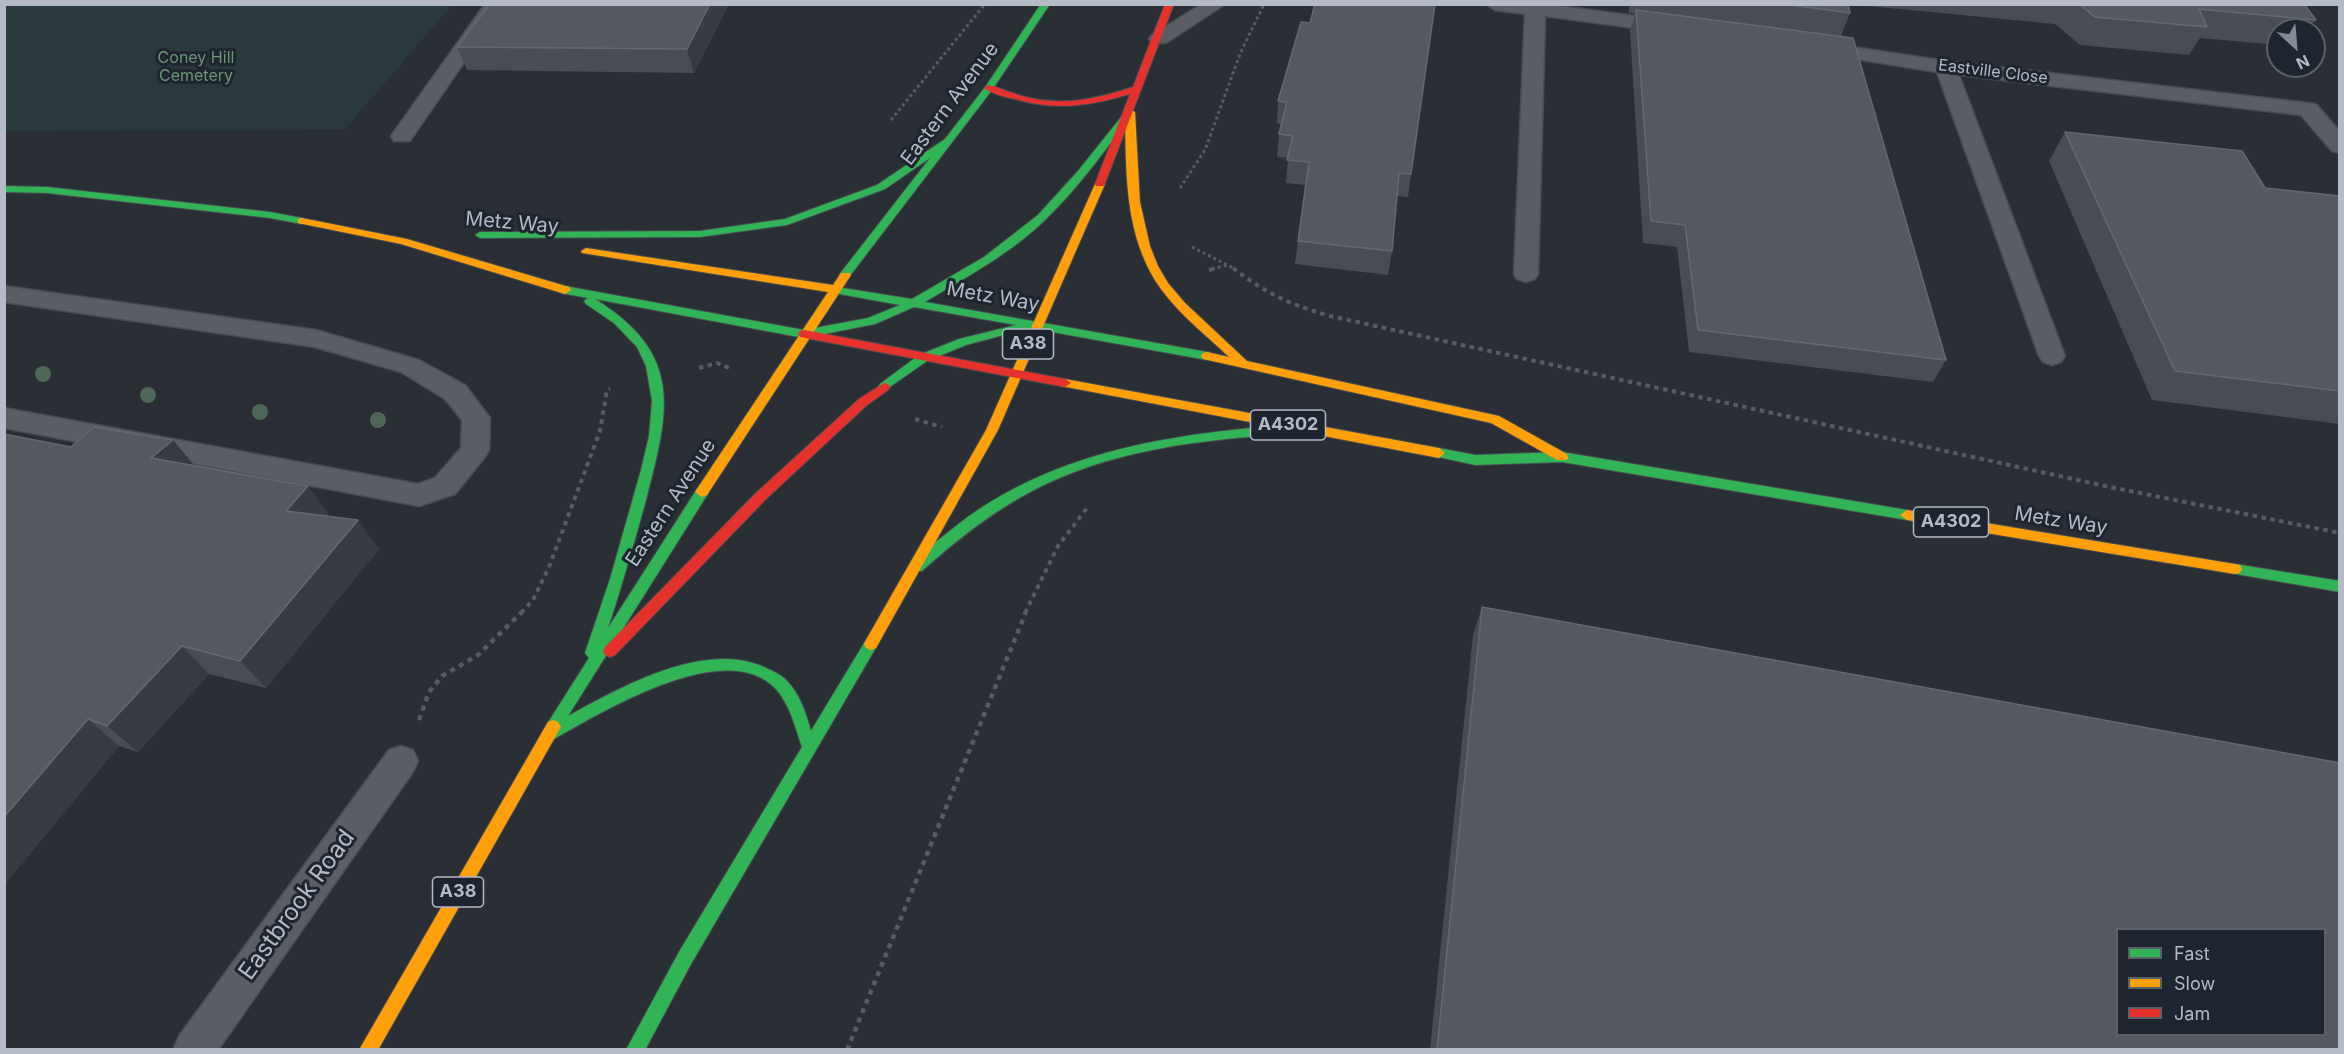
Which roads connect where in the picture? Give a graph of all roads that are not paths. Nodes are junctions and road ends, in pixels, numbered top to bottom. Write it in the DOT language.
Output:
graph roads {
  1 [pos="495,4"];
  2 [pos="1046,4"];
  3 [pos="1170,4"];
  4 [pos="1216,4"];
  5 [pos="1494,4"];
  6 [pos="1677,4"];
  7 [pos="1536,10"];
  8 [pos="1159,39"];
  9 [pos="1795,45"];
  10 [pos="1946,67"];
  11 [pos="989,88"];
  12 [pos="1137,88"];
  13 [pos="1130,112"];
  14 [pos="402,136"];
  15 [pos="948,141"];
  16 [pos="2340,146"];
  17 [pos="4,189"];
  18 [pos="447,237"];
  19 [pos="403,241"];
  20 [pos="1526,274"];
  21 [pos="834,289"];
  22 [pos="4,294"];
  23 [pos="578,294"];
  24 [pos="914,303"];
  25 [pos="1036,325"];
  26 [pos="804,334"];
  27 [pos="2052,356"];
  28 [pos="923,358"];
  29 [pos="1242,362"];
  30 [pos="1016,375"];
  31 [pos="4,418"];
  32 [pos="1311,429"];
  33 [pos="1562,458"];
  34 [pos="915,570"];
  35 [pos="2340,587"];
  36 [pos="581,680"];
  37 [pos="548,735"];
  38 [pos="810,748"];
  39 [pos="401,761"];
  40 [pos="193,1050"];
  41 [pos="368,1050"];
  42 [pos="635,1050"];
  1 -- 14 [label="lane"];
  2 -- 11 [label="main road, Eastern Avenue / A38"];
  3 -- 8 [label="main road, A38"];
  4 -- 8 [label="lane"];
  5 -- 7 [label="lane"];
  6 -- 7 [label="lane"];
  7 -- 20 [label="lane"];
  8 -- 12 [label="main road, A38"];
  9 -- 10 [label="lane, Eastville Close"];
  10 -- 16 [label="lane, Eastville Close"];
  10 -- 27 [label="lane"];
  11 -- 12 [label="main road"];
  11 -- 15 [label="main road, Eastern Avenue / A38"];
  12 -- 13 [label="main road, A38"];
  13 -- 24 [label="main road"];
  13 -- 25 [label="main road, A38"];
  13 -- 29 [label="main road"];
  15 -- 21 [label="main road, Eastern Avenue / A38"];
  15 -- 21 [label="main road, Metz Way"];
  17 -- 19 [label="main road, Metz Way"];
  18 -- 19 [label="main road, Metz Way"];
  19 -- 23 [label="main road, Metz Way"];
  21 -- 24 [label="main road, Metz Way / A4302"];
  21 -- 26 [label="main road, Eastern Avenue / A38"];
  22 -- 31 [label="lane"];
  23 -- 26 [label="main road, Metz Way"];
  23 -- 36 [label="main road"];
  24 -- 25 [label="main road, Metz Way / A4302"];
  24 -- 26 [label="main road"];
  25 -- 28 [label="main road"];
  25 -- 29 [label="main road, Metz Way / A4302"];
  25 -- 30 [label="main road, A38"];
  26 -- 28 [label="main road, Metz Way / A4302"];
  26 -- 36 [label="main road, Eastern Avenue / A38"];
  28 -- 30 [label="main road, Metz Way / A4302"];
  28 -- 36 [label="main road"];
  29 -- 33 [label="main road, Metz Way / A4302"];
  30 -- 32 [label="main road, Metz Way / A4302"];
  30 -- 34 [label="main road, A38"];
  32 -- 33 [label="main road, Metz Way / A4302"];
  32 -- 34 [label="main road"];
  33 -- 35 [label="main road, Metz Way / A4302"];
  34 -- 38 [label="main road, A38"];
  36 -- 37 [label="main road, Eastern Avenue / A38"];
  37 -- 38 [label="main road"];
  37 -- 41 [label="main road, Eastern Avenue / A38"];
  38 -- 42 [label="main road, A38"];
  39 -- 40 [label="lane, Eastbrook Road"];
}
